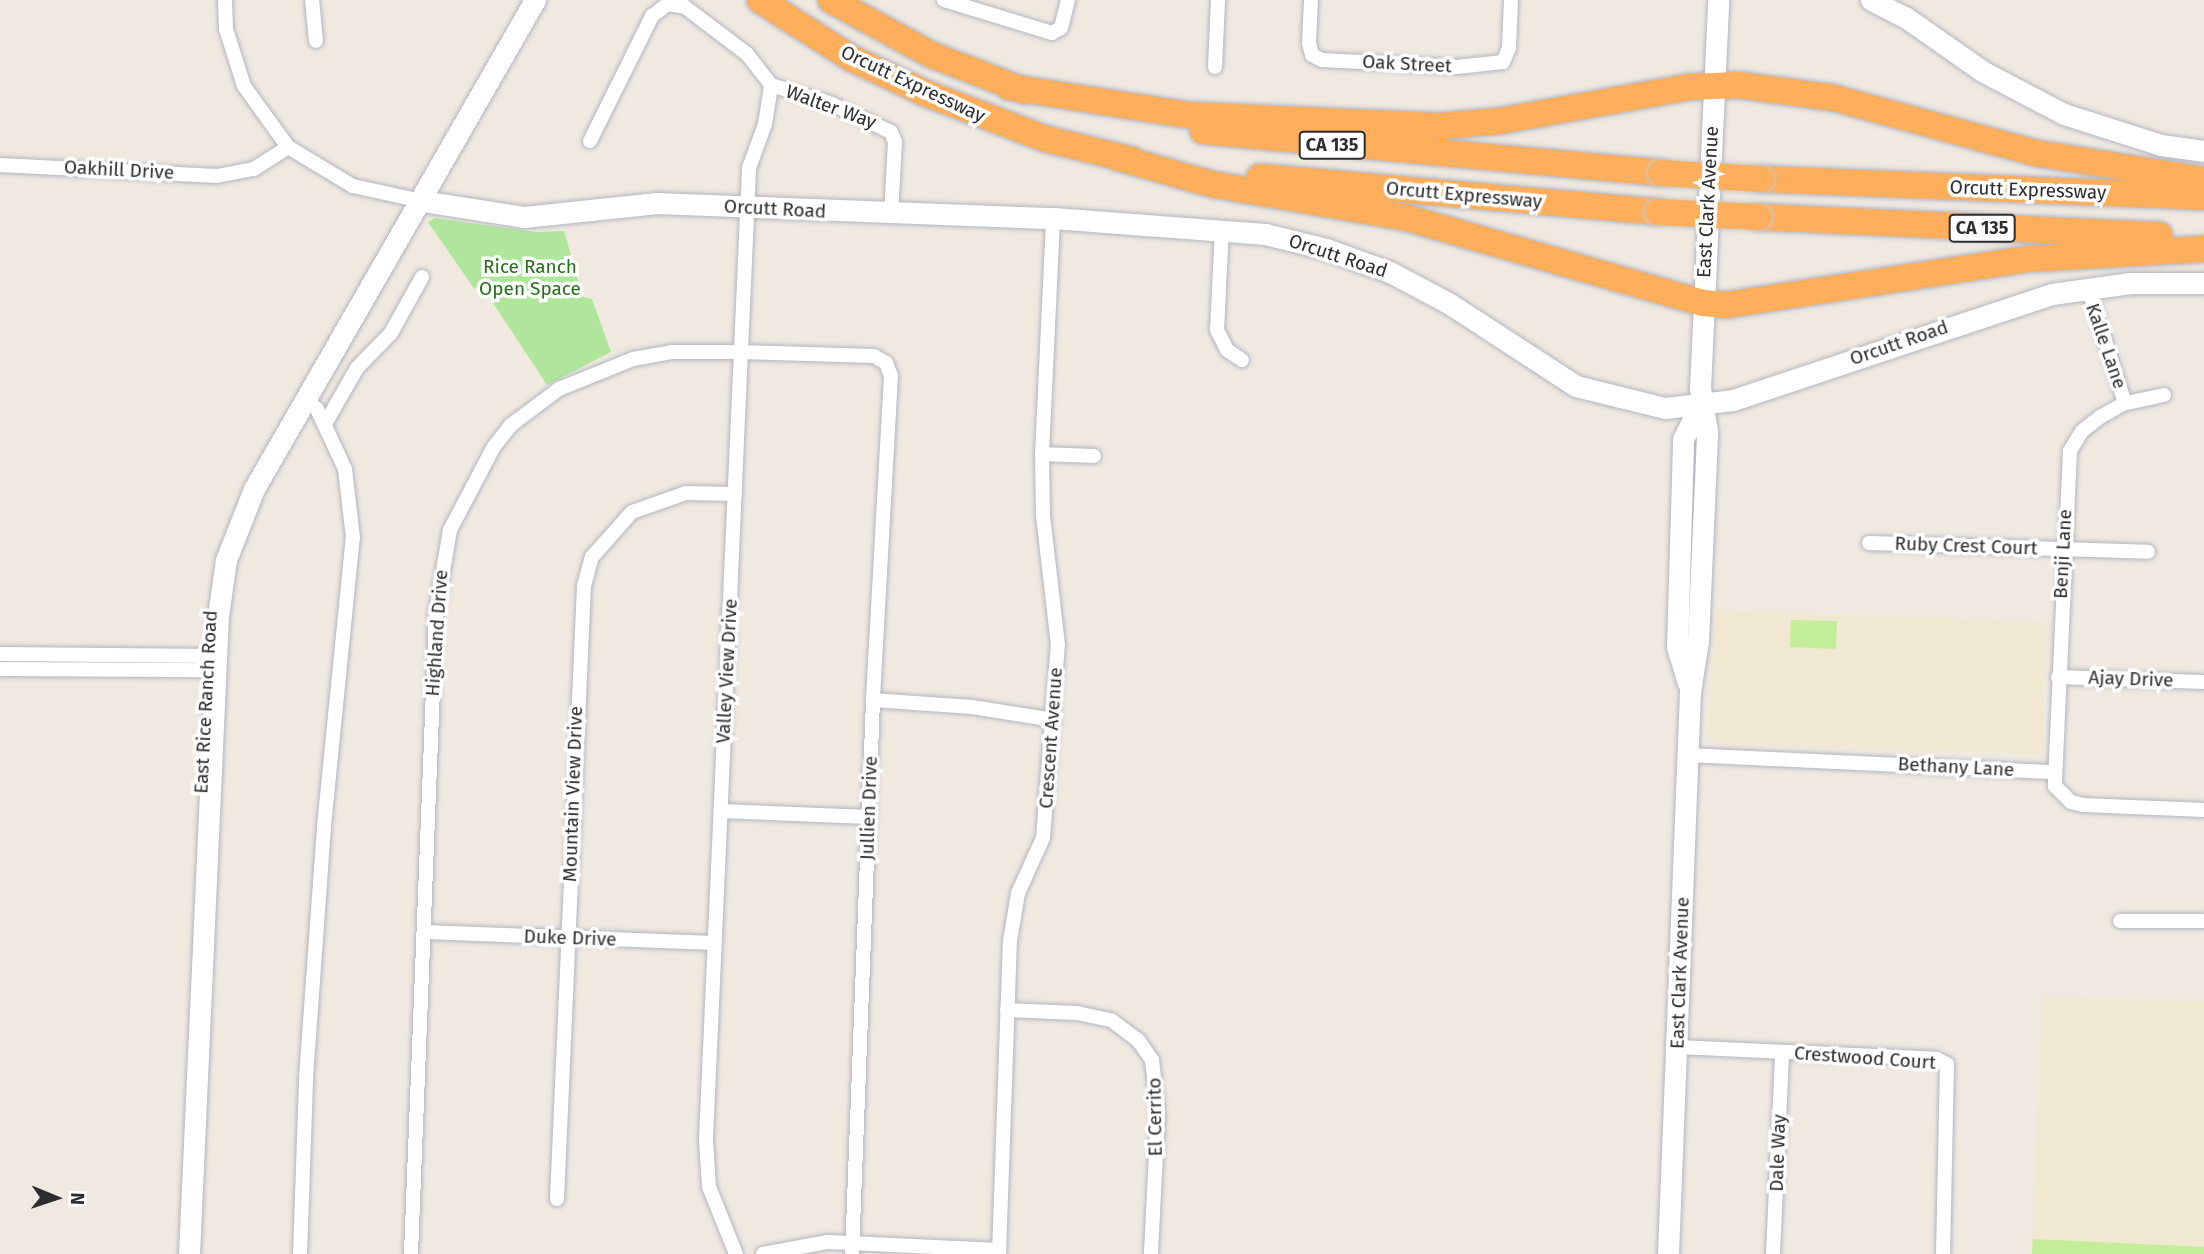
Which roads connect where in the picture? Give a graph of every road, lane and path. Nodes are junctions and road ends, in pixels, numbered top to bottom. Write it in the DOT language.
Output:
graph roads {
  1 [pos="225,0"];
  2 [pos="312,0"];
  3 [pos="521,0"];
  4 [pos="535,0"];
  5 [pos="760,0"];
  6 [pos="831,0"];
  7 [pos="944,0"];
  8 [pos="1068,0"];
  9 [pos="1218,0"];
  10 [pos="1311,0"];
  11 [pos="1511,0"];
  12 [pos="1718,0"];
  13 [pos="1871,0"];
  14 [pos="316,41"];
  15 [pos="1215,67"];
  16 [pos="1713,84"];
  17 [pos="771,85"];
  18 [pos="1009,86"];
  19 [pos="590,141"];
  20 [pos="284,144"];
  21 [pos="2204,151"];
  22 [pos="1116,157"];
  23 [pos="0,164"];
  24 [pos="2204,180"];
  25 [pos="2204,197"];
  26 [pos="416,200"];
  27 [pos="747,208"];
  28 [pos="891,214"];
  29 [pos="1053,218"];
  30 [pos="1222,228"];
  31 [pos="2204,236"];
  32 [pos="2204,249"];
  33 [pos="422,277"];
  34 [pos="2204,283"];
  35 [pos="2088,288"];
  36 [pos="1703,303"];
  37 [pos="741,352"];
  38 [pos="1242,359"];
  39 [pos="887,363"];
  40 [pos="2164,395"];
  41 [pos="305,400"];
  42 [pos="2125,403"];
  43 [pos="1700,405"];
  44 [pos="325,424"];
  45 [pos="1042,454"];
  46 [pos="1094,456"];
  47 [pos="735,494"];
  48 [pos="1869,543"];
  49 [pos="2063,550"];
  50 [pos="2148,552"];
  51 [pos="0,654"];
  52 [pos="212,663"];
  53 [pos="0,669"];
  54 [pos="2058,677"];
  55 [pos="2204,682"];
  56 [pos="873,701"];
  57 [pos="1054,720"];
  58 [pos="1688,755"];
  59 [pos="2054,772"];
  60 [pos="2204,810"];
  61 [pos="720,811"];
  62 [pos="868,817"];
  63 [pos="2204,920"];
  64 [pos="2120,921"];
  65 [pos="425,932"];
  66 [pos="568,938"];
  67 [pos="714,943"];
  68 [pos="1007,1010"];
  69 [pos="1677,1047"];
  70 [pos="1782,1053"];
  71 [pos="557,1199"];
  72 [pos="852,1249"];
  73 [pos="999,1252"];
  74 [pos="177,1254"];
  75 [pos="189,1254"];
  76 [pos="300,1254"];
  77 [pos="411,1254"];
  78 [pos="736,1254"];
  79 [pos="763,1254"];
  80 [pos="1151,1254"];
  81 [pos="1668,1254"];
  82 [pos="1773,1254"];
  83 [pos="1943,1254"];
  1 -- 20 [label="street"];
  2 -- 14 [label="street"];
  3 -- 26 [label="main road"];
  4 -- 26 [label="main road"];
  5 -- 22 [label="highway, Orcutt Expressway / CA 135"];
  6 -- 18 [label="highway, Orcutt Expressway / CA 135"];
  7 -- 8 [label="street"];
  9 -- 15 [label="street"];
  10 -- 11 [label="street, Oak Street"];
  12 -- 16 [label="main road, East Clark Avenue"];
  13 -- 21 [label="main road"];
  16 -- 18 [label="highway"];
  16 -- 24 [label="highway"];
  16 -- 36 [label="main road, East Clark Avenue"];
  17 -- 19 [label="street, Walter Way"];
  17 -- 27 [label="street, Valley View Drive"];
  17 -- 28 [label="street, Walter Way"];
  18 -- 25 [label="highway, Orcutt Expressway / CA 135, bridge"];
  20 -- 23 [label="street, Oakhill Drive"];
  20 -- 26 [label="street"];
  22 -- 31 [label="highway, Orcutt Expressway / CA 135, bridge"];
  22 -- 36 [label="highway"];
  26 -- 27 [label="main road, Orcutt Road"];
  26 -- 41 [label="main road, East Rice Ranch Road"];
  26 -- 52 [label="main road, East Rice Ranch Road"];
  27 -- 28 [label="main road, Orcutt Road"];
  27 -- 37 [label="street, Valley View Drive"];
  28 -- 29 [label="main road, Orcutt Road"];
  29 -- 30 [label="main road, Orcutt Road"];
  29 -- 45 [label="street, Crescent Avenue"];
  30 -- 38 [label="street"];
  30 -- 43 [label="main road, Orcutt Road"];
  32 -- 36 [label="highway"];
  33 -- 44 [label="street"];
  34 -- 35 [label="main road, Orcutt Road"];
  35 -- 42 [label="street, Kalle Lane"];
  35 -- 43 [label="main road, Orcutt Road"];
  36 -- 43 [label="main road, East Clark Avenue"];
  37 -- 39 [label="street, Highland Drive"];
  37 -- 47 [label="street, Valley View Drive"];
  37 -- 65 [label="street, Highland Drive"];
  39 -- 56 [label="street, Jullien Drive"];
  40 -- 42 [label="street, Benji Lane"];
  41 -- 44 [label="street"];
  41 -- 52 [label="main road, East Rice Ranch Road"];
  42 -- 49 [label="street, Benji Lane"];
  43 -- 58 [label="main road, East Clark Avenue"];
  44 -- 76 [label="street"];
  45 -- 46 [label="street"];
  45 -- 57 [label="street, Crescent Avenue"];
  47 -- 61 [label="street, Valley View Drive"];
  47 -- 66 [label="street, Mountain View Drive"];
  48 -- 49 [label="street, Ruby Crest Court"];
  49 -- 50 [label="street, Ruby Crest Court"];
  49 -- 54 [label="street, Benji Lane"];
  51 -- 52 [label="street"];
  52 -- 53 [label="street"];
  52 -- 74 [label="main road, East Rice Ranch Road"];
  52 -- 75 [label="main road, East Rice Ranch Road"];
  54 -- 55 [label="street, Ajay Drive"];
  54 -- 59 [label="street, Benji Lane"];
  56 -- 57 [label="street"];
  56 -- 62 [label="street, Jullien Drive"];
  57 -- 68 [label="street, Crescent Avenue"];
  58 -- 59 [label="street, Bethany Lane"];
  58 -- 69 [label="main road, East Clark Avenue"];
  59 -- 60 [label="street"];
  61 -- 62 [label="street"];
  61 -- 67 [label="street, Valley View Drive"];
  62 -- 72 [label="street, Jullien Drive"];
  63 -- 64 [label="street"];
  65 -- 66 [label="street, Duke Drive"];
  65 -- 77 [label="street, Highland Drive"];
  66 -- 67 [label="street, Duke Drive"];
  66 -- 71 [label="street, Mountain View Drive"];
  67 -- 78 [label="street, Valley View Drive"];
  68 -- 73 [label="street, Crescent Avenue"];
  68 -- 80 [label="street, El Cerrito"];
  69 -- 70 [label="street, Crestwood Court"];
  69 -- 81 [label="main road, East Clark Avenue"];
  70 -- 82 [label="street, Dale Way"];
  70 -- 83 [label="street, Crestwood Court"];
  72 -- 73 [label="street"];
  72 -- 79 [label="street"];
}
